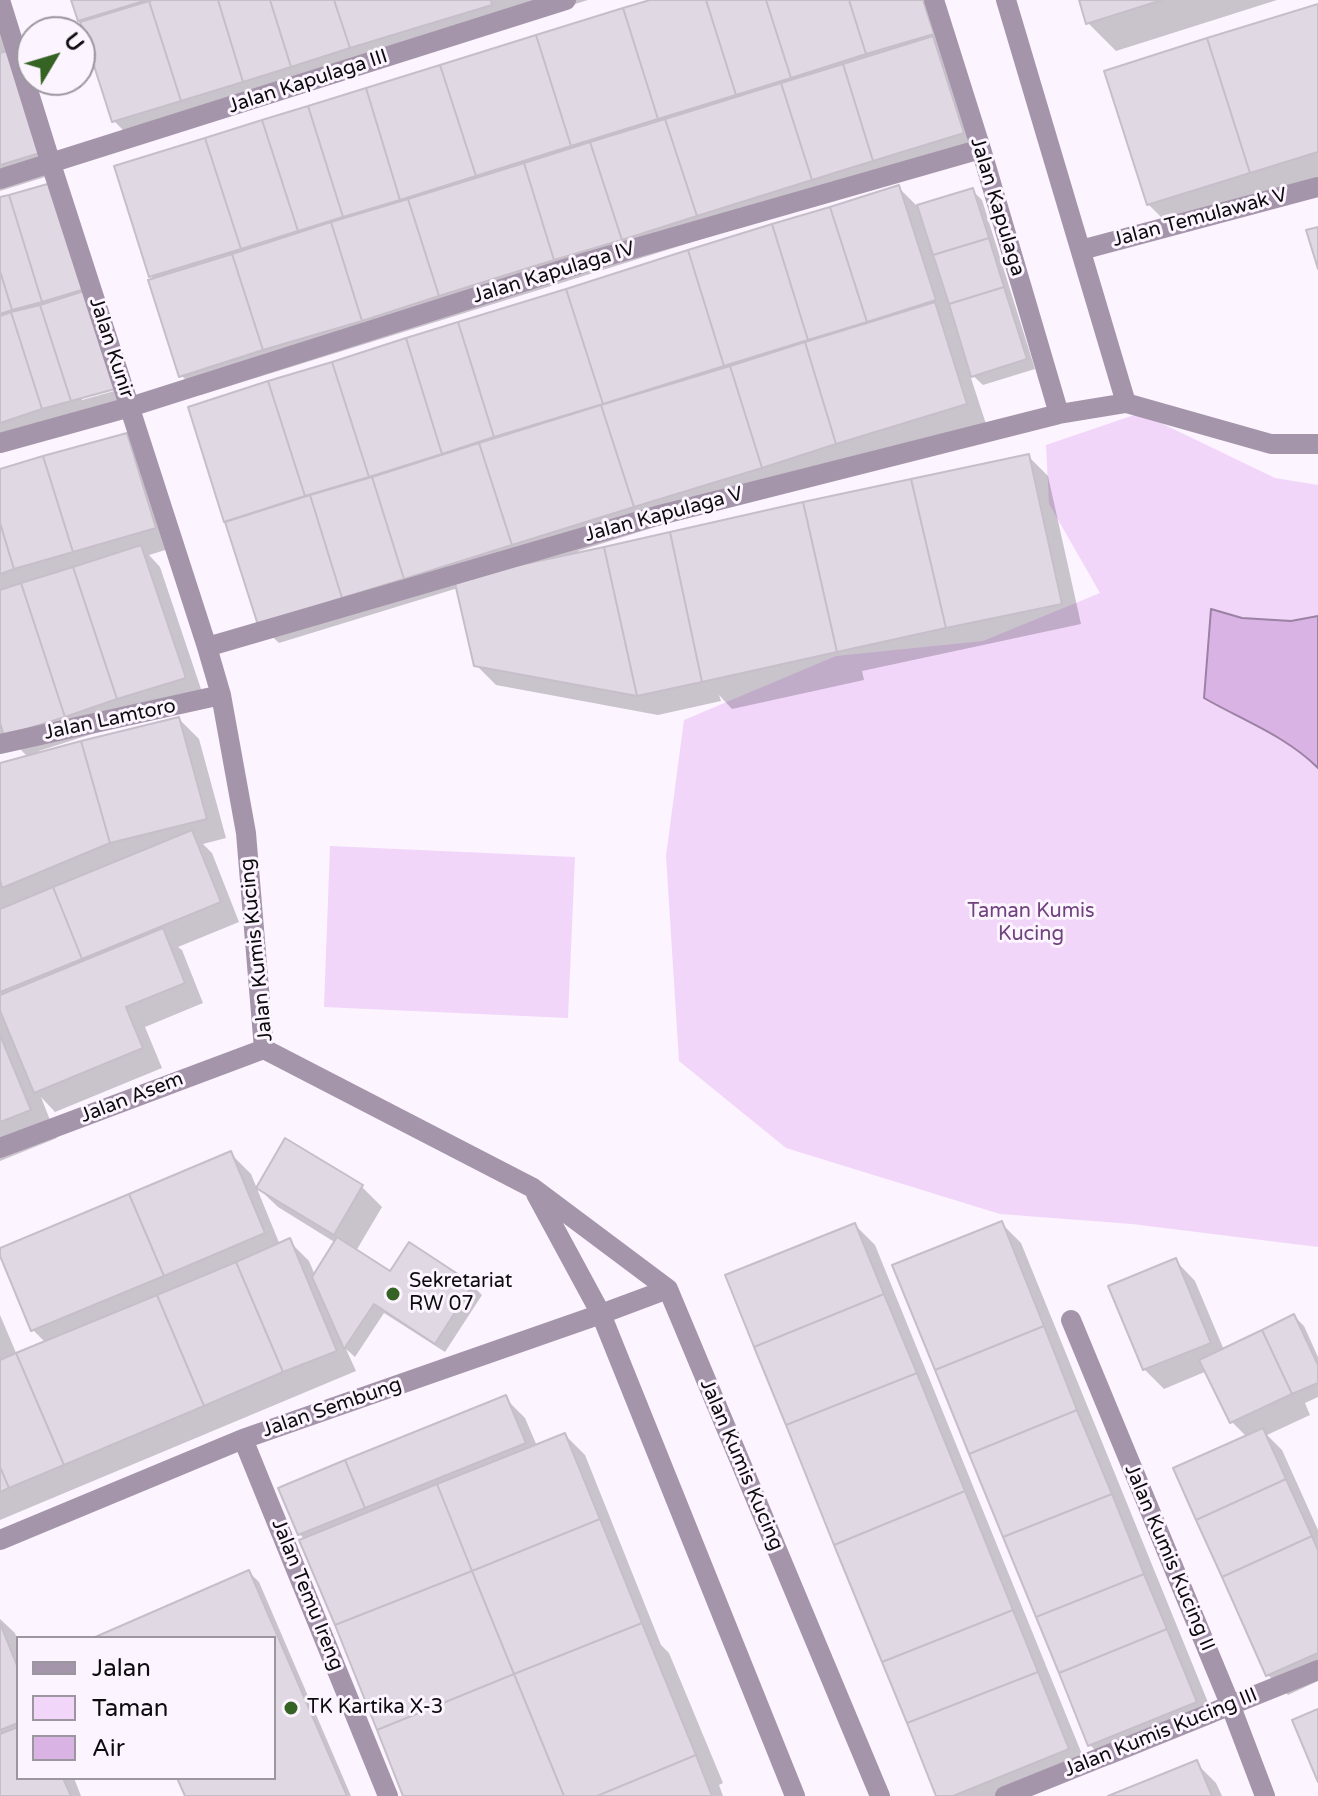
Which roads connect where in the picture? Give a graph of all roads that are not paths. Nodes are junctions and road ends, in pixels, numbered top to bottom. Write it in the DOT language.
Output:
graph roads {
  1 [pos="0,0"];
  2 [pos="566,0"];
  3 [pos="934,0"];
  4 [pos="1006,0"];
  5 [pos="981,149"];
  6 [pos="51,164"];
  7 [pos="0,179"];
  8 [pos="1318,187"];
  9 [pos="1081,250"];
  10 [pos="1126,403"];
  11 [pos="130,407"];
  12 [pos="1059,414"];
  13 [pos="0,443"];
  14 [pos="1318,444"];
  15 [pos="207,647"];
  16 [pos="221,695"];
  17 [pos="0,744"];
  18 [pos="264,1049"];
  19 [pos="0,1148"];
  20 [pos="533,1188"];
  21 [pos="668,1289"];
  22 [pos="601,1314"];
  23 [pos="1071,1320"];
  24 [pos="243,1439"];
  25 [pos="0,1540"];
  26 [pos="1318,1670"];
  27 [pos="1230,1704"];
  28 [pos="388,1796"];
  29 [pos="795,1796"];
  30 [pos="880,1796"];
  31 [pos="1005,1796"];
  32 [pos="1265,1796"];
  1 -- 6 [label="street, Jalan Kunir"];
  2 -- 6 [label="street, Jalan Kapulaga III"];
  3 -- 5 [label="street, Jalan Kapulaga"];
  4 -- 9 [label="street"];
  5 -- 11 [label="street, Jalan Kapulaga IV"];
  5 -- 12 [label="street, Jalan Kapulaga"];
  6 -- 7 [label="street, Jalan Kapulaga III"];
  6 -- 11 [label="street, Jalan Kunir"];
  8 -- 9 [label="street, Jalan Temulawak V"];
  9 -- 10 [label="street"];
  10 -- 12 [label="street, Jalan Kapulaga V"];
  10 -- 14 [label="street"];
  11 -- 13 [label="street, Jalan Kapulaga IV"];
  11 -- 15 [label="street, Jalan Kunir"];
  12 -- 15 [label="street, Jalan Kapulaga V"];
  15 -- 16 [label="street, Jalan Kunir"];
  16 -- 17 [label="street, Jalan Lamtoro"];
  16 -- 18 [label="street, Jalan Kumis Kucing"];
  18 -- 19 [label="street, Jalan Asem"];
  18 -- 20 [label="street, Jalan Kumis Kucing"];
  20 -- 21 [label="street, Jalan Kumis Kucing"];
  20 -- 22 [label="street"];
  21 -- 22 [label="street, Jalan Sembung"];
  21 -- 30 [label="street, Jalan Kumis Kucing"];
  22 -- 24 [label="street, Jalan Sembung"];
  22 -- 29 [label="street"];
  23 -- 27 [label="street, Jalan Kumis Kucing II"];
  24 -- 25 [label="street, Jalan Sembung"];
  24 -- 28 [label="street, Jalan Temu Ireng"];
  26 -- 27 [label="street, Jalan Kumis Kucing III"];
  27 -- 31 [label="street, Jalan Kumis Kucing III"];
  27 -- 32 [label="street, Jalan Kumis Kucing II"];
}
